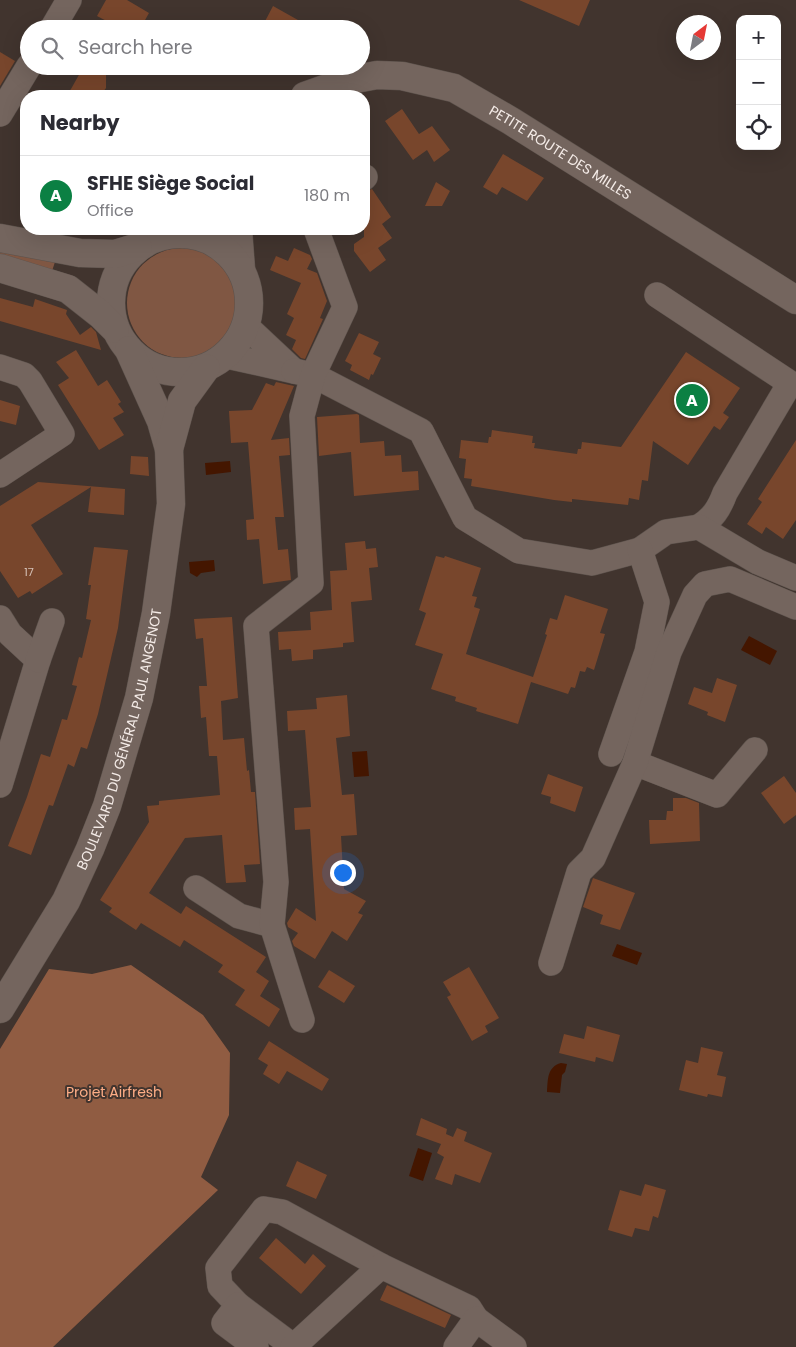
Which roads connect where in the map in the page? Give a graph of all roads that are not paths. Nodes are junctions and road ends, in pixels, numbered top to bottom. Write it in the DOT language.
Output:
graph roads {
  1 [pos="69,0"];
  2 [pos="57,20"];
  3 [pos="24,75"];
  4 [pos="321,90"];
  5 [pos="0,114"];
  6 [pos="171,235"];
  7 [pos="190,235"];
  8 [pos="238,235"];
  9 [pos="318,235"];
  10 [pos="0,238"];
  11 [pos="151,238"];
  12 [pos="0,268"];
  13 [pos="241,268"];
  14 [pos="657,294"];
  15 [pos="796,300"];
  16 [pos="246,326"];
  17 [pos="122,340"];
  18 [pos="216,362"];
  19 [pos="0,367"];
  20 [pos="303,373"];
  21 [pos="793,385"];
  22 [pos="170,449"];
  23 [pos="0,475"];
  24 [pos="699,527"];
  25 [pos="640,550"];
  26 [pos="796,578"];
  27 [pos="796,607"];
  28 [pos="0,618"];
  29 [pos="52,621"];
  30 [pos="38,660"];
  31 [pos="755,750"];
  32 [pos="611,754"];
  33 [pos="635,763"];
  34 [pos="0,785"];
  35 [pos="196,888"];
  36 [pos="272,925"];
  37 [pos="551,963"];
  38 [pos="0,1009"];
  39 [pos="302,1020"];
  40 [pos="381,1266"];
  41 [pos="238,1304"];
  42 [pos="476,1319"];
  43 [pos="256,1347"];
  44 [pos="294,1347"];
  45 [pos="456,1347"];
  46 [pos="514,1347"];
  1 -- 2 [label="street"];
  3 -- 5 [label="street"];
  4 -- 15 [label="main road, PETITE ROUTE DES MILLES"];
  6 -- 11 [label="main road"];
  7 -- 13 [label="main road"];
  8 -- 13 [label="main road"];
  9 -- 20 [label="street"];
  10 -- 11 [label="main road"];
  11 -- 17 [label="main road"];
  12 -- 17 [label="main road"];
  13 -- 16 [label="main road"];
  14 -- 21 [label="street"];
  16 -- 18 [label="main road"];
  16 -- 20 [label="street"];
  17 -- 18 [label="main road"];
  17 -- 22 [label="main road, BOULEVARD DU GÉNÉRAL PAUL ANGENOT"];
  18 -- 20 [label="street"];
  18 -- 22 [label="main road, BOULEVARD DU GÉNÉRAL PAUL ANGENOT"];
  19 -- 23 [label="street"];
  20 -- 25 [label="street"];
  20 -- 36 [label="street"];
  21 -- 24 [label="street"];
  22 -- 38 [label="main road, BOULEVARD DU GÉNÉRAL PAUL ANGENOT"];
  24 -- 25 [label="street"];
  24 -- 26 [label="street"];
  25 -- 32 [label="street"];
  27 -- 33 [label="street"];
  28 -- 30 [label="street"];
  29 -- 30 [label="street"];
  30 -- 34 [label="street"];
  31 -- 33 [label="street"];
  33 -- 37 [label="street"];
  35 -- 36 [label="street"];
  36 -- 39 [label="street"];
  40 -- 41 [label="street"];
  40 -- 42 [label="street"];
  40 -- 44 [label="street"];
  41 -- 43 [label="street"];
  41 -- 44 [label="street"];
  42 -- 45 [label="street"];
  42 -- 46 [label="street"];
}
